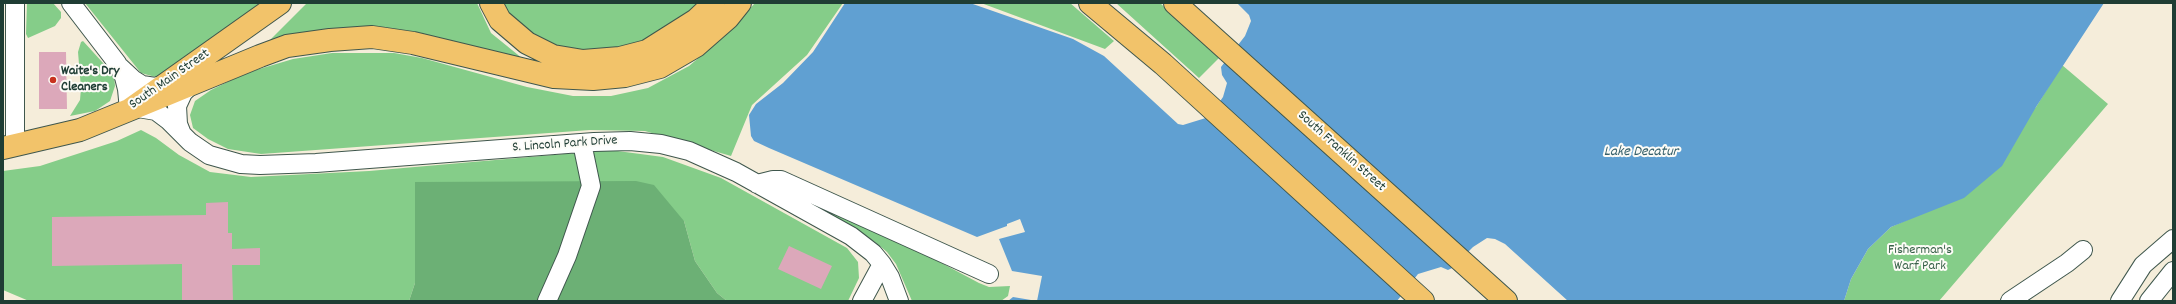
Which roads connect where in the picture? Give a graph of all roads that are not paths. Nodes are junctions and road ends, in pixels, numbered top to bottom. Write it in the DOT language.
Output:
graph roads {
  1 [pos="15,3"];
  2 [pos="71,3"];
  3 [pos="280,3"];
  4 [pos="491,3"];
  5 [pos="714,3"];
  6 [pos="740,3"];
  7 [pos="1090,3"];
  8 [pos="1175,3"];
  9 [pos="117,63"];
  10 [pos="193,83"];
  11 [pos="166,84"];
  12 [pos="129,110"];
  13 [pos="183,136"];
  14 [pos="582,143"];
  15 [pos="9,147"];
  16 [pos="757,184"];
  17 [pos="2173,239"];
  18 [pos="2083,250"];
  19 [pos="882,264"];
  20 [pos="2173,271"];
  21 [pos="989,274"];
  22 [pos="547,301"];
  23 [pos="862,301"];
  24 [pos="899,301"];
  25 [pos="1423,301"];
  26 [pos="1506,301"];
  27 [pos="2010,301"];
  28 [pos="2120,301"];
  29 [pos="2149,301"];
  1 -- 15 [label="street"];
  2 -- 9 [label="street"];
  3 -- 11 [label="main road, South Main Street"];
  4 -- 5 [label="main road"];
  6 -- 10 [label="main road"];
  7 -- 25 [label="main road"];
  8 -- 26 [label="main road, South Franklin Street"];
  9 -- 11 [label="street"];
  9 -- 12 [label="street"];
  10 -- 12 [label="main road"];
  10 -- 13 [label="street"];
  11 -- 12 [label="main road, South Main Street"];
  12 -- 13 [label="street, S. Lincoln Park Drive"];
  12 -- 15 [label="main road, South Main Street"];
  13 -- 14 [label="street, S. Lincoln Park Drive"];
  14 -- 16 [label="street, S. Lincoln Park Drive"];
  14 -- 22 [label="street"];
  16 -- 19 [label="street, S. Lincoln Park Drive"];
  16 -- 21 [label="street"];
  17 -- 28 [label="street"];
  18 -- 27 [label="street"];
  19 -- 23 [label="street"];
  19 -- 24 [label="street, S. Lincoln Park Drive"];
  20 -- 29 [label="street"];
}
